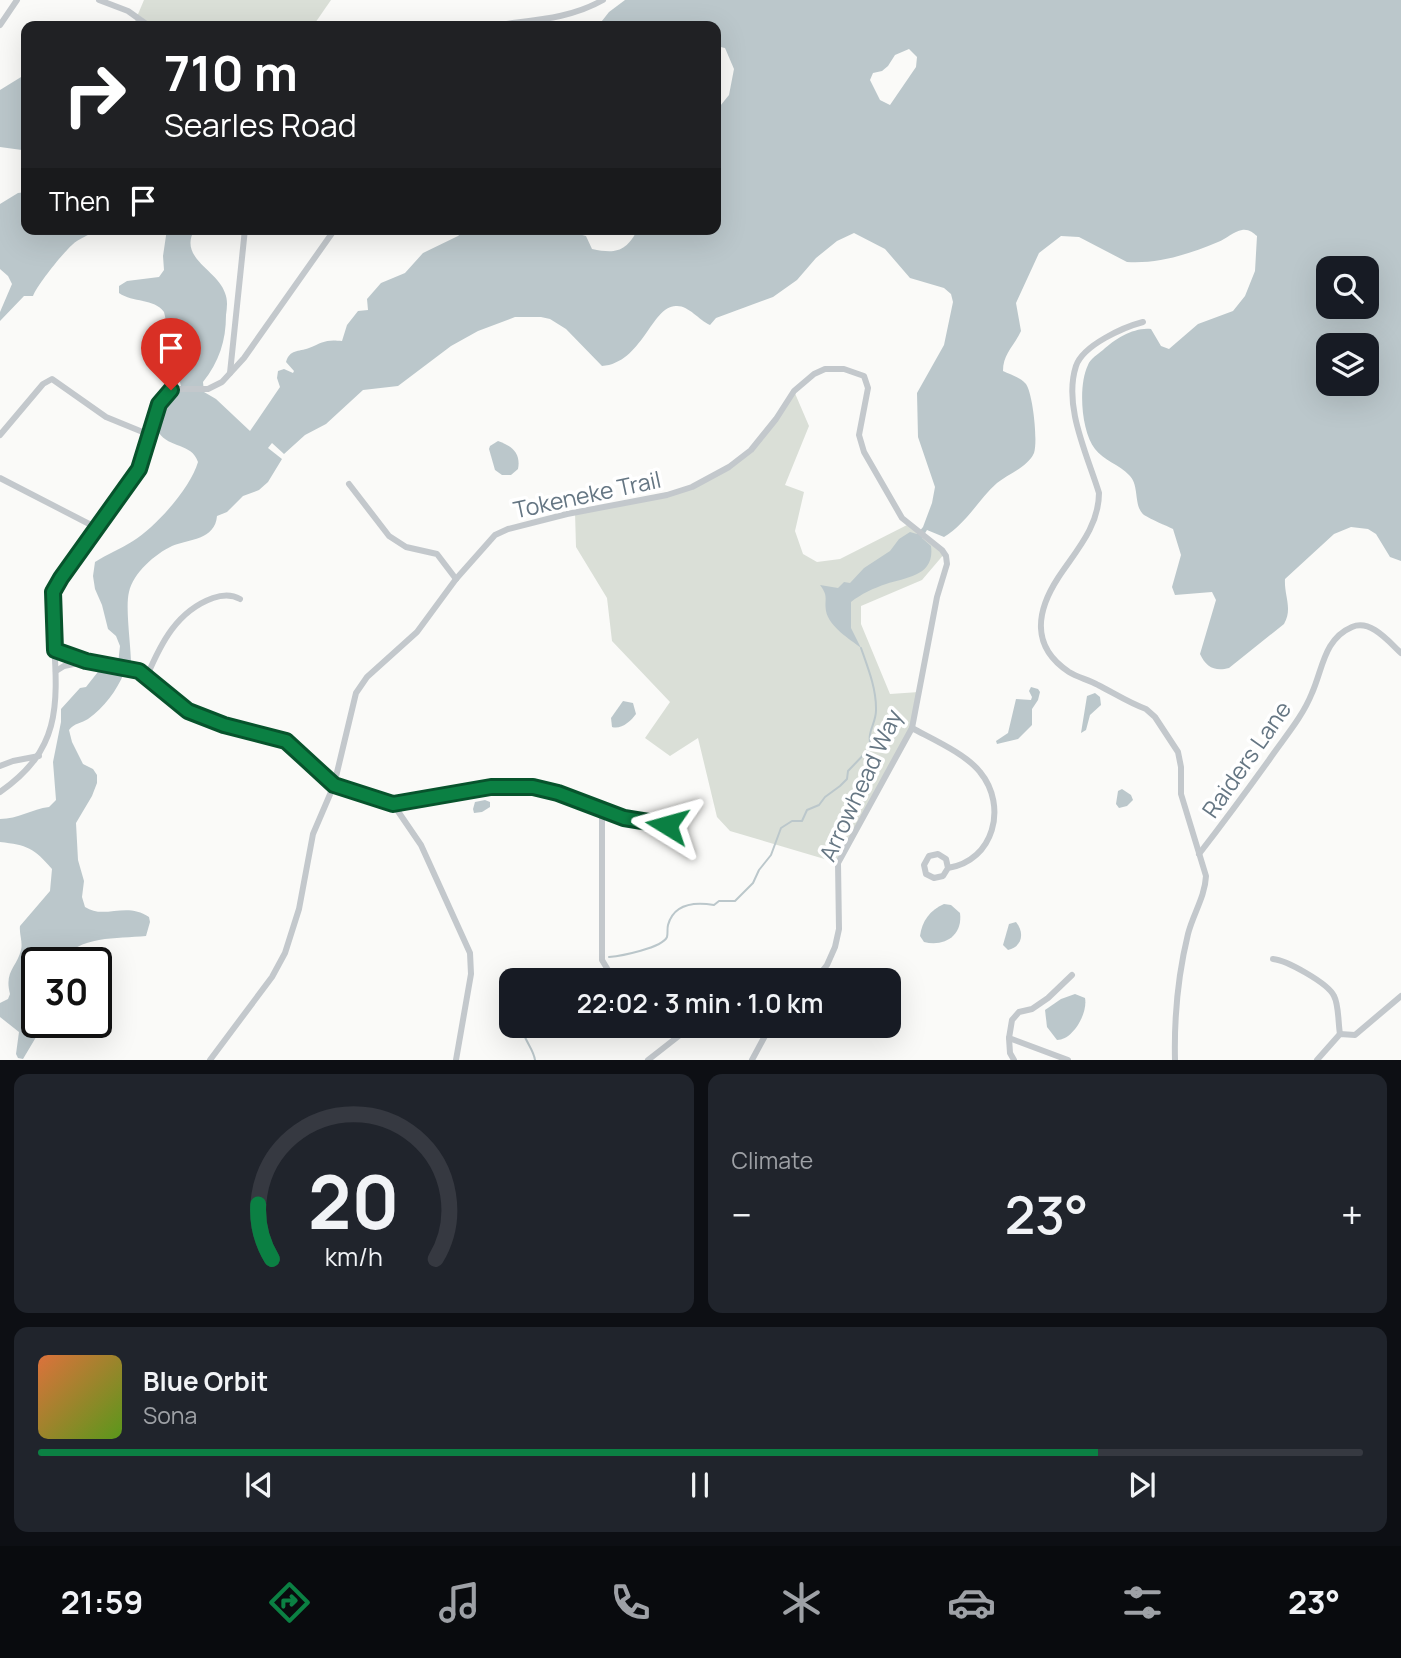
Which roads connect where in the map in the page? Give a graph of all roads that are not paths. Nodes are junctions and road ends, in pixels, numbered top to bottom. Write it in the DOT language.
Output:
graph roads {
  1 [pos="17,0"];
  2 [pos="99,0"];
  3 [pos="598,2"];
  4 [pos="142,21"];
  5 [pos="532,21"];
  6 [pos="0,24"];
  7 [pos="244,235"];
  8 [pos="331,235"];
  9 [pos="1143,322"];
  10 [pos="229,375"];
  11 [pos="0,435"];
  12 [pos="150,435"];
  13 [pos="0,478"];
  14 [pos="349,484"];
  15 [pos="97,528"];
  16 [pos="918,530"];
  17 [pos="456,579"];
  18 [pos="240,599"];
  19 [pos="55,650"];
  20 [pos="1401,653"];
  21 [pos="86,661"];
  22 [pos="56,671"];
  23 [pos="146,676"];
  24 [pos="912,728"];
  25 [pos="39,756"];
  26 [pos="0,766"];
  27 [pos="334,785"];
  28 [pos="0,792"];
  29 [pos="393,804"];
  30 [pos="603,811"];
  31 [pos="667,825"];
  32 [pos="1199,854"];
  33 [pos="948,868"];
  34 [pos="1273,959"];
  35 [pos="607,968"];
  36 [pos="825,968"];
  37 [pos="1072,975"];
  38 [pos="1401,996"];
  39 [pos="1340,1034"];
  40 [pos="676,1038"];
  41 [pos="764,1038"];
  42 [pos="1009,1038"];
  43 [pos="209,1059"];
  44 [pos="456,1059"];
  45 [pos="648,1059"];
  46 [pos="752,1059"];
  47 [pos="1014,1059"];
  48 [pos="1068,1059"];
  49 [pos="1175,1059"];
  50 [pos="1317,1059"];
  1 -- 6 [label="street"];
  2 -- 4 [label="street"];
  3 -- 5 [label="street"];
  7 -- 10 [label="street"];
  8 -- 10 [label="street"];
  9 -- 32 [label="street"];
  10 -- 12 [label="street"];
  11 -- 12 [label="street"];
  12 -- 15 [label="street"];
  13 -- 15 [label="street"];
  14 -- 17 [label="street"];
  15 -- 19 [label="street"];
  16 -- 17 [label="street, Tokeneke Trail"];
  16 -- 24 [label="street, Arrowhead Way"];
  17 -- 27 [label="street, Tokeneke Trail"];
  18 -- 23 [label="street"];
  19 -- 21 [label="street"];
  19 -- 22 [label="street"];
  20 -- 32 [label="street, Raiders Lane"];
  21 -- 22 [label="street"];
  21 -- 23 [label="street"];
  22 -- 25 [label="street"];
  23 -- 27 [label="street"];
  24 -- 33 [label="street"];
  24 -- 36 [label="street, Arrowhead Way"];
  25 -- 26 [label="street"];
  25 -- 28 [label="street"];
  27 -- 29 [label="street"];
  27 -- 43 [label="street, Tokeneke Trail"];
  29 -- 30 [label="street"];
  29 -- 44 [label="street"];
  30 -- 31 [label="street"];
  30 -- 35 [label="street"];
  32 -- 49 [label="street"];
  34 -- 39 [label="street"];
  37 -- 42 [label="street"];
  38 -- 39 [label="street"];
  39 -- 50 [label="street"];
  40 -- 45 [label="street"];
  41 -- 46 [label="street"];
  42 -- 47 [label="street"];
  42 -- 48 [label="street"];
}
